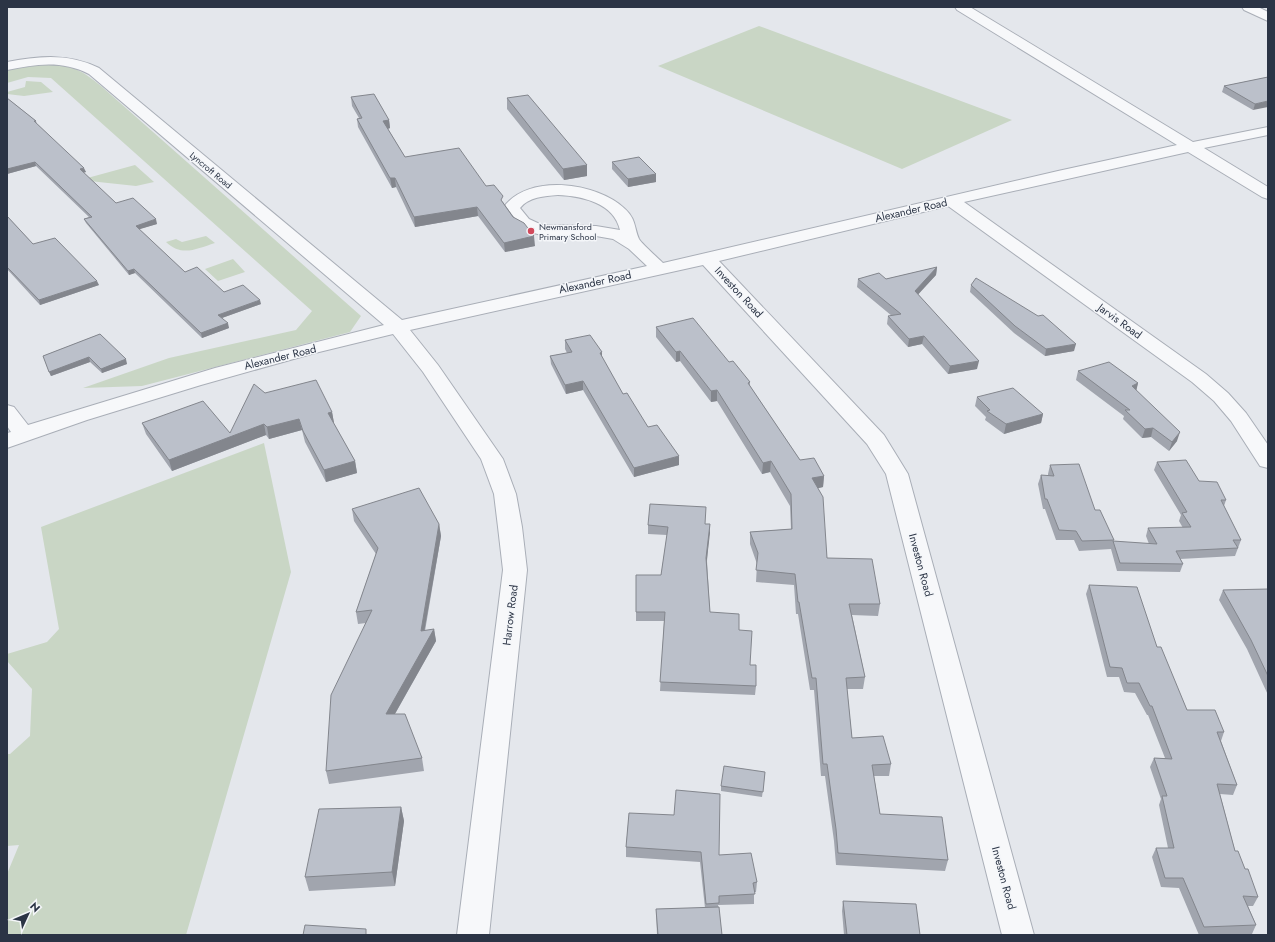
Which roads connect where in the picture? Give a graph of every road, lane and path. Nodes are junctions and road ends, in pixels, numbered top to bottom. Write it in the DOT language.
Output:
graph roads {
  1 [pos="961,7"];
  2 [pos="1248,7"];
  3 [pos="1268,17"];
  4 [pos="7,66"];
  5 [pos="1268,131"];
  6 [pos="1190,146"];
  7 [pos="1268,194"];
  8 [pos="952,200"];
  9 [pos="631,240"];
  10 [pos="707,258"];
  11 [pos="658,268"];
  12 [pos="398,327"];
  13 [pos="7,411"];
  14 [pos="15,438"];
  15 [pos="1268,461"];
  16 [pos="472,935"];
  17 [pos="1018,935"];
  1 -- 6 [label="street"];
  2 -- 3 [label="street"];
  4 -- 12 [label="street, Lyncroft Road"];
  5 -- 6 [label="street, Alexander Road"];
  6 -- 7 [label="street"];
  6 -- 8 [label="street, Alexander Road"];
  8 -- 10 [label="street, Alexander Road"];
  8 -- 15 [label="street, Jarvis Road"];
  9 -- 9 [label="street"];
  9 -- 11 [label="street"];
  10 -- 11 [label="street, Alexander Road"];
  10 -- 17 [label="street, Investon Road"];
  11 -- 12 [label="street, Alexander Road"];
  12 -- 14 [label="street, Alexander Road"];
  12 -- 16 [label="street, Harrow Road"];
  13 -- 14 [label="street"];
}
